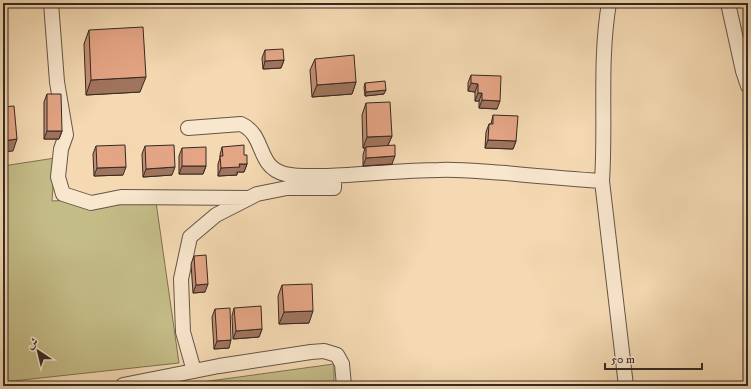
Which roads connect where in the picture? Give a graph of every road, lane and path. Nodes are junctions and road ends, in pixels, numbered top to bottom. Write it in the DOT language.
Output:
graph roads {
  1 [pos="51,3"];
  2 [pos="608,3"];
  3 [pos="728,3"];
  4 [pos="748,86"];
  5 [pos="188,128"];
  6 [pos="334,176"];
  7 [pos="602,181"];
  8 [pos="249,198"];
  9 [pos="194,371"];
  10 [pos="122,385"];
  11 [pos="344,386"];
  12 [pos="626,386"];
  1 -- 8 [label="street"];
  2 -- 7 [label="street"];
  3 -- 4 [label="street"];
  5 -- 6 [label="street"];
  6 -- 7 [label="street"];
  6 -- 8 [label="street"];
  7 -- 12 [label="street"];
  8 -- 9 [label="street"];
  9 -- 10 [label="street"];
  9 -- 11 [label="street"];
}
